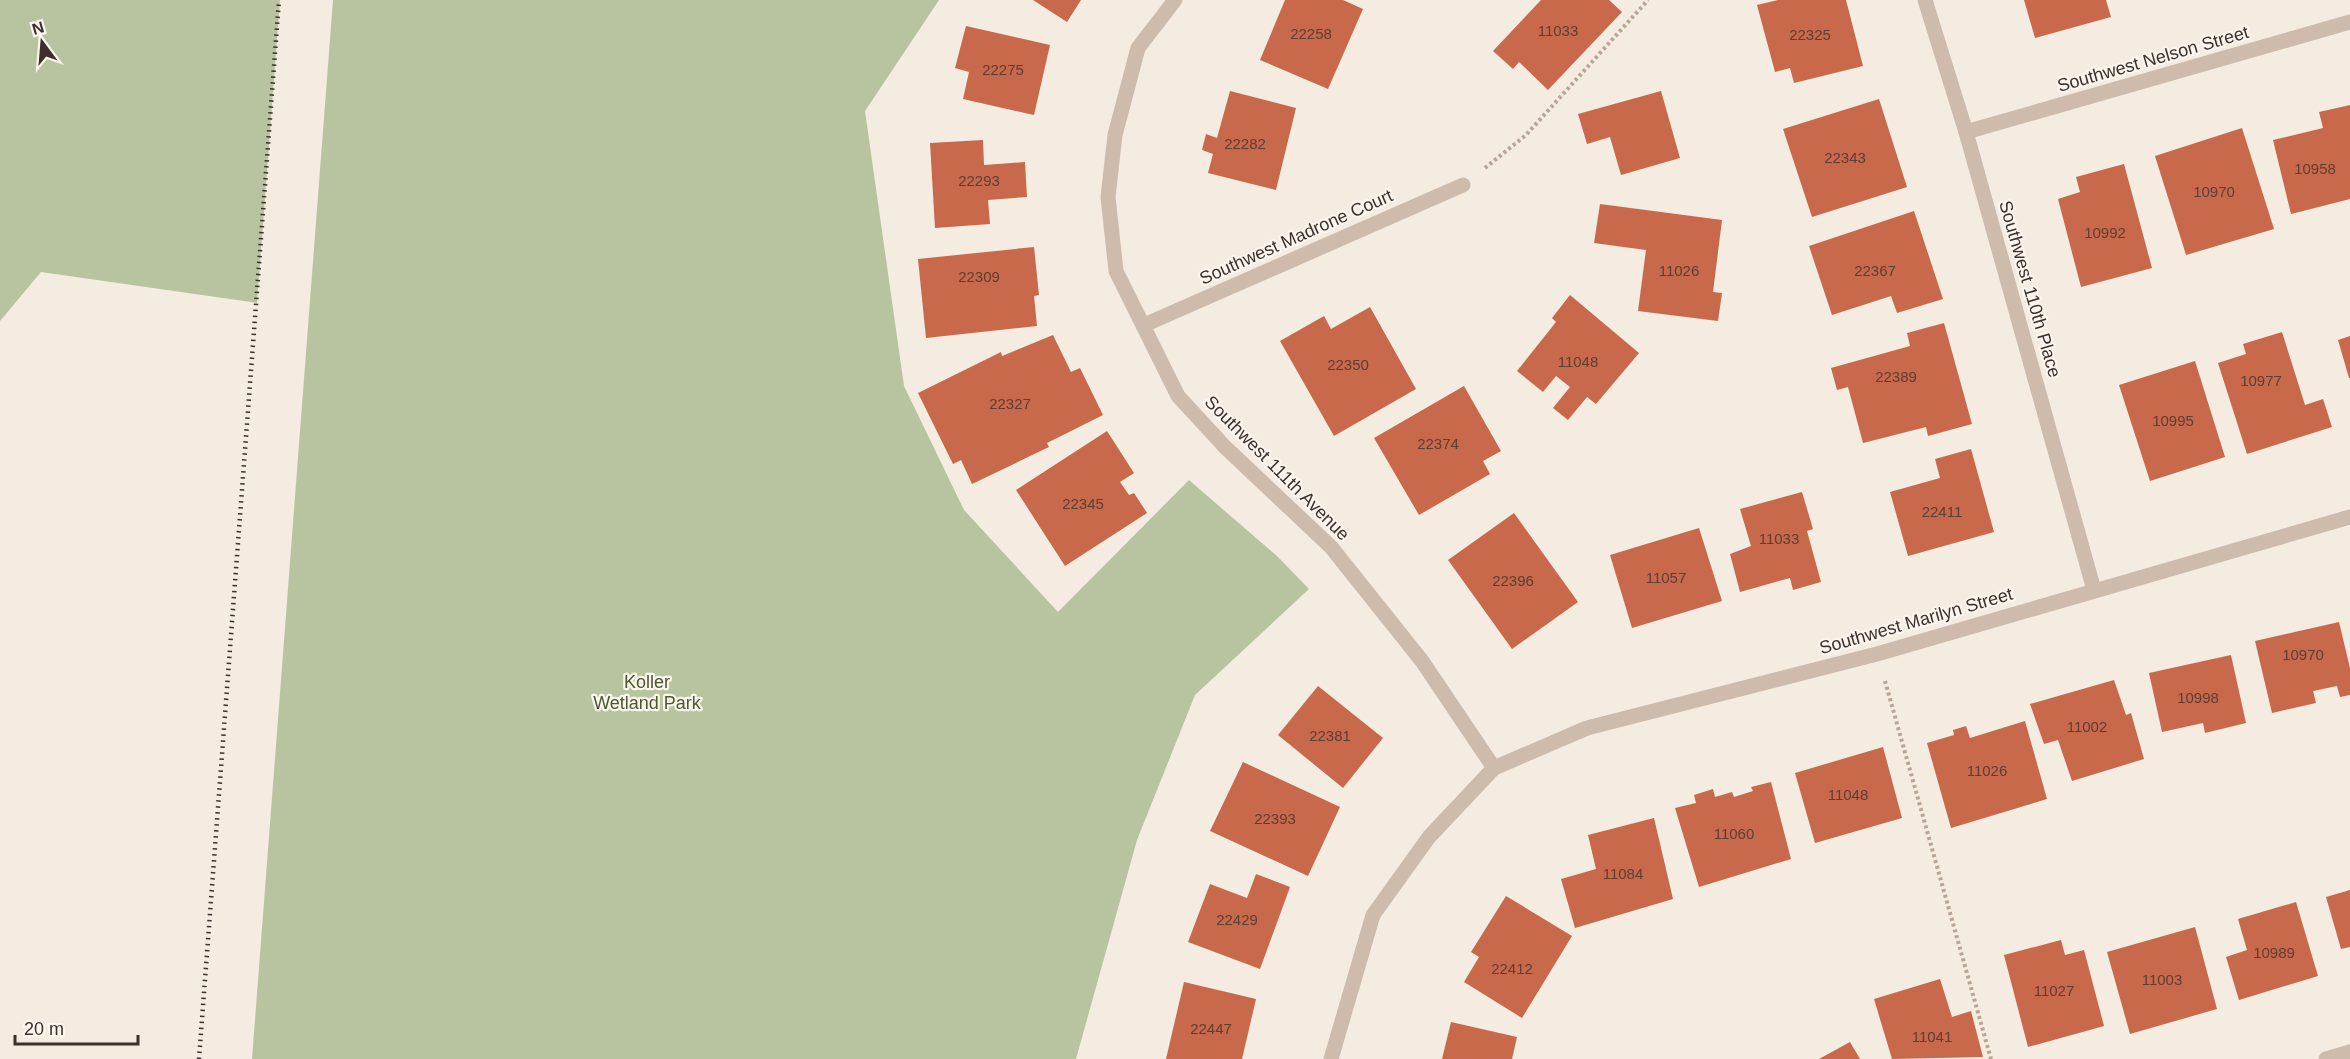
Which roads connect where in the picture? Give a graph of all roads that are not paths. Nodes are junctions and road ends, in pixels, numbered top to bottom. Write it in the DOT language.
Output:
graph roads {
  1 [pos="1175,0"];
  2 [pos="1925,0"];
  3 [pos="2350,22"];
  4 [pos="1966,132"];
  5 [pos="1463,185"];
  6 [pos="1144,325"];
  7 [pos="2350,517"];
  8 [pos="2094,590"];
  9 [pos="1494,768"];
  10 [pos="2350,1052"];
  11 [pos="1331,1059"];
  12 [pos="2326,1059"];
  1 -- 6 [label="street, Southwest 111th Avenue"];
  2 -- 4 [label="street, Southwest 110th Place"];
  3 -- 4 [label="street, Southwest Nelson Street"];
  4 -- 8 [label="street, Southwest 110th Place"];
  5 -- 6 [label="street, Southwest Madrone Court"];
  6 -- 9 [label="street, Southwest 111th Avenue"];
  7 -- 8 [label="street, Southwest Marilyn Street"];
  8 -- 9 [label="street, Southwest Marilyn Street"];
  9 -- 11 [label="street"];
  10 -- 12 [label="street"];
}
